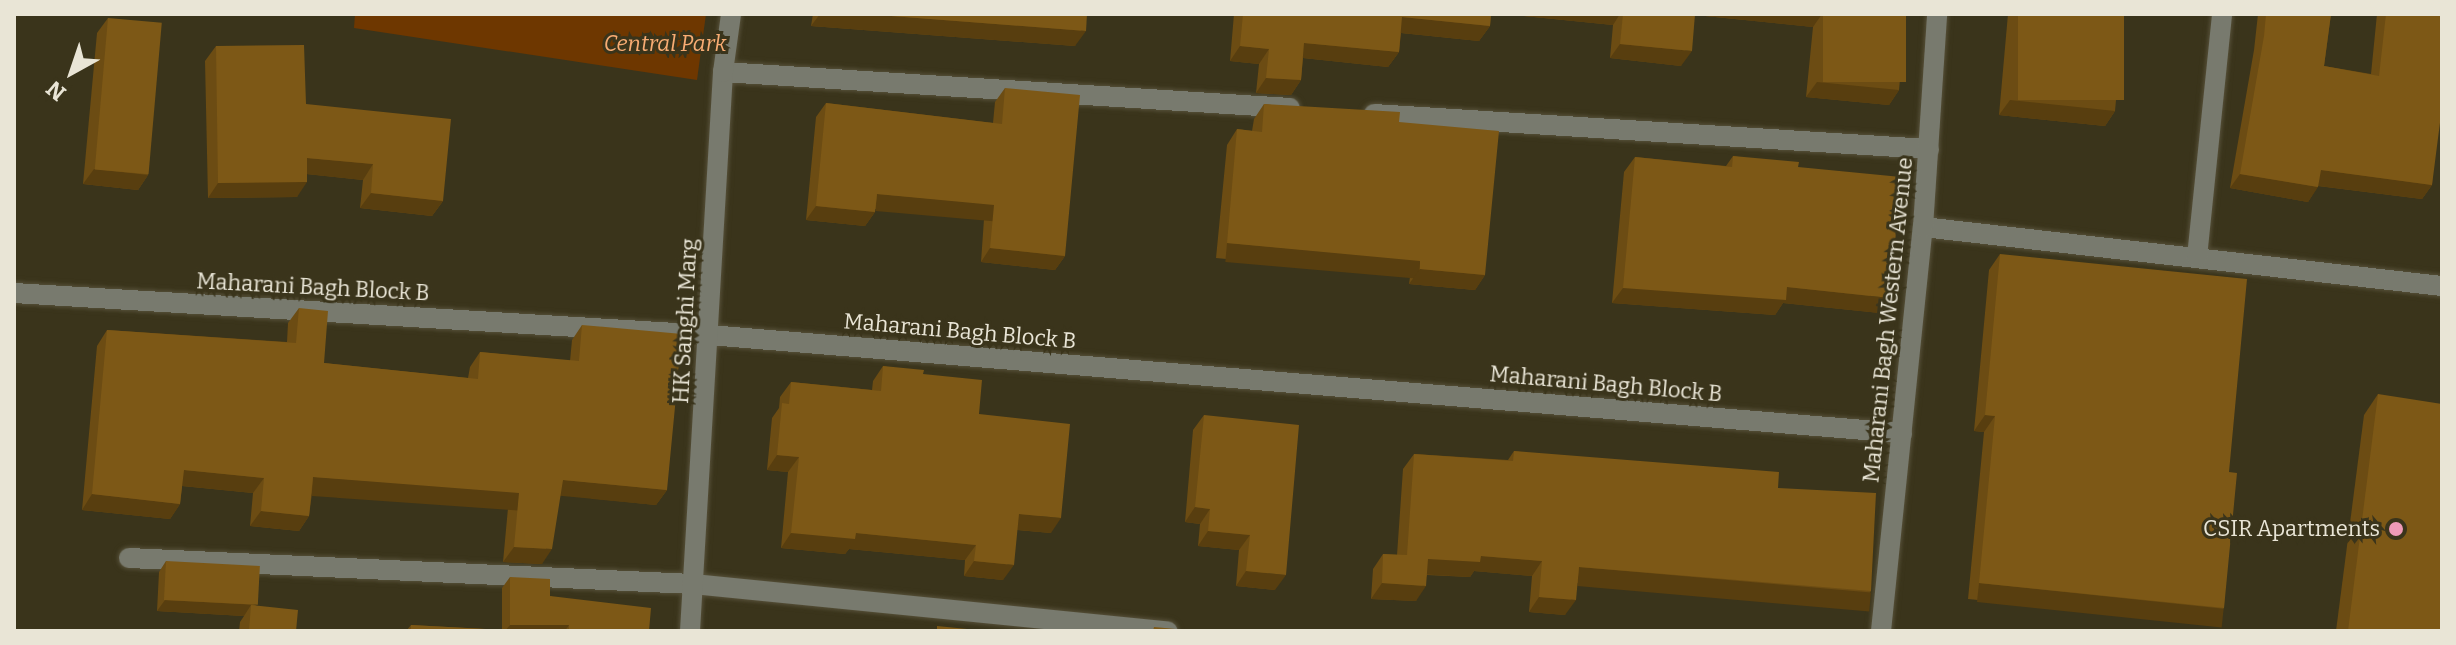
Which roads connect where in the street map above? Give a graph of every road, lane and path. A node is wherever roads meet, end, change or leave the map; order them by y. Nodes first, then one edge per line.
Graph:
1 (731, 14) edge
2 (1937, 14) edge
3 (2222, 14) edge
4 (723, 72) junction
5 (1310, 110) edge
6 (1358, 113) edge
7 (1929, 149) junction
8 (1923, 227) junction
9 (2197, 257) junction
10 (2442, 286) edge
11 (14, 293) edge
12 (709, 335) junction
13 (1902, 433) junction
14 (129, 558) dead end
15 (693, 584) junction
16 (690, 631) edge
17 (1168, 631) edge
18 (1881, 631) edge

1 - 4 street, HK Sanghi Marg
2 - 7 street, Maharani Bagh Western Avenue
3 - 9 street
4 - 5 street
4 - 12 street, HK Sanghi Marg
6 - 7 street
7 - 8 street, Maharani Bagh Western Avenue
8 - 9 street
8 - 13 street, Maharani Bagh Western Avenue
9 - 10 street
11 - 12 street, Maharani Bagh Block B
12 - 13 street, Maharani Bagh Block B
12 - 15 street, HK Sanghi Marg
13 - 18 street, Maharani Bagh Western Avenue
14 - 15 street
15 - 16 street, HK Sanghi Marg
15 - 17 street

